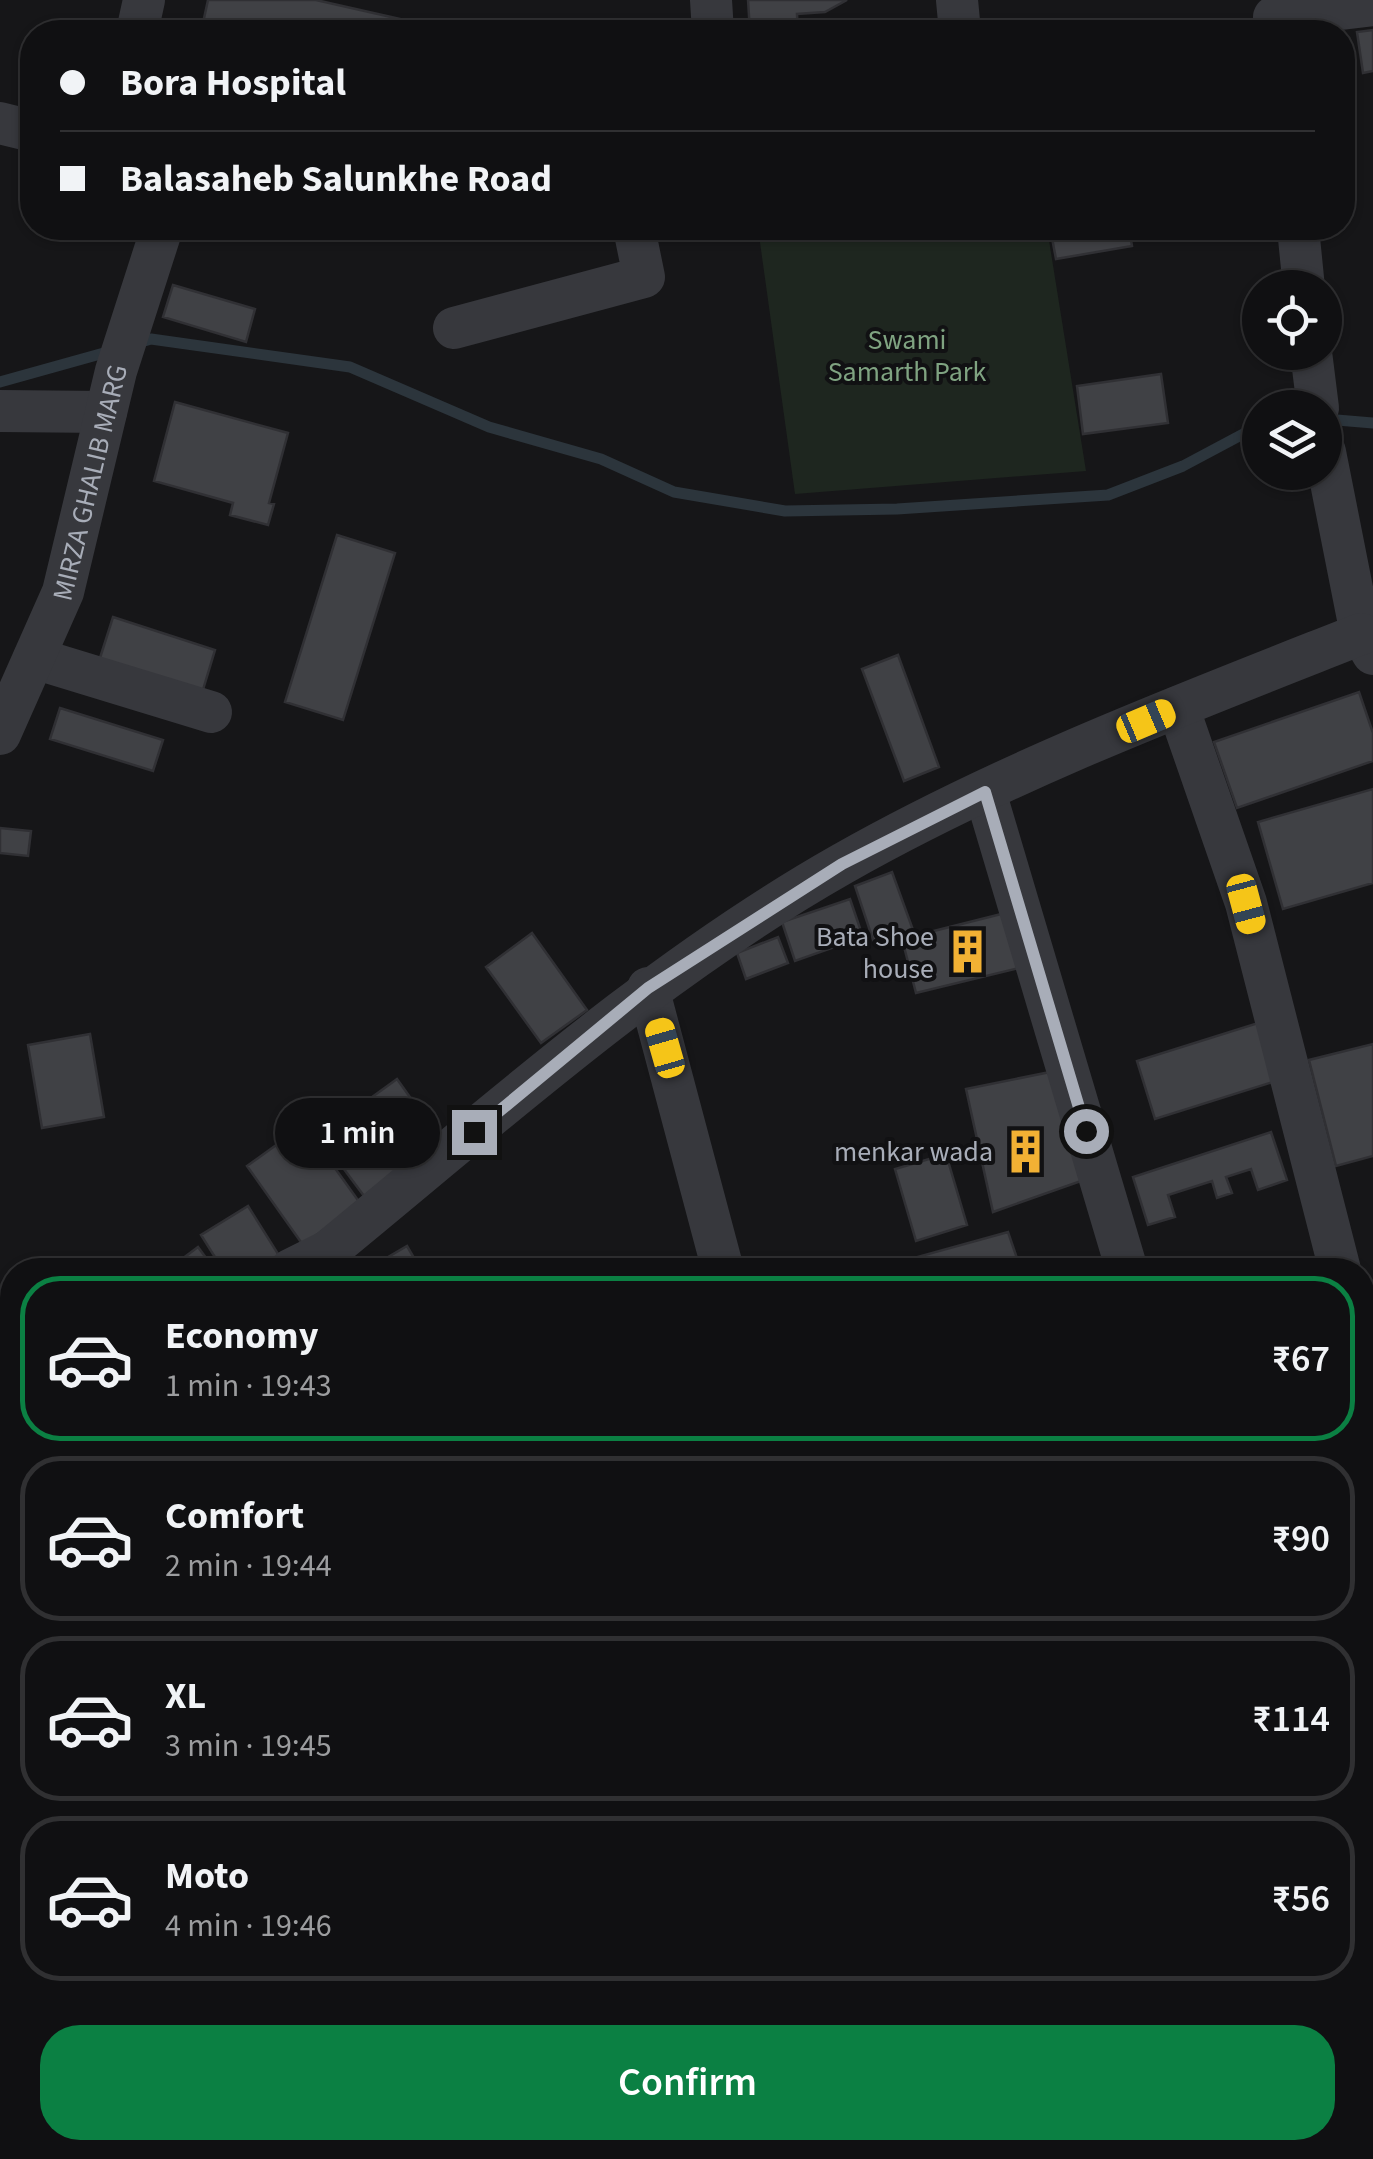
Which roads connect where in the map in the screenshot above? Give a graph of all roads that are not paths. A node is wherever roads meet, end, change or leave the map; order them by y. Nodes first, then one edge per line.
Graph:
1 (1373, 5) edge
2 (1274, 17) edge
3 (158, 240) edge
4 (636, 240) edge
5 (1299, 240) edge
6 (1302, 270) edge
7 (454, 328) dead end
8 (111, 392) junction
9 (0, 411) edge
10 (1331, 490) edge
11 (1367, 644) edge
12 (34, 658) junction
13 (1178, 707) junction
14 (211, 712) dead end
15 (0, 734) edge
16 (985, 792) junction
17 (648, 988) junction
18 (313, 1258) edge
19 (720, 1258) edge
20 (1123, 1258) edge
21 (1337, 1258) edge

1 - 2 street
3 - 8 street, MIRZA GHALIB MARG
4 - 7 street
5 - 6 street
8 - 9 street
8 - 12 street, MIRZA GHALIB MARG
10 - 11 street
11 - 13 street
12 - 14 street
12 - 15 street, MIRZA GHALIB MARG
13 - 16 street
13 - 21 street
16 - 17 street
16 - 20 street
17 - 18 street
17 - 19 street

